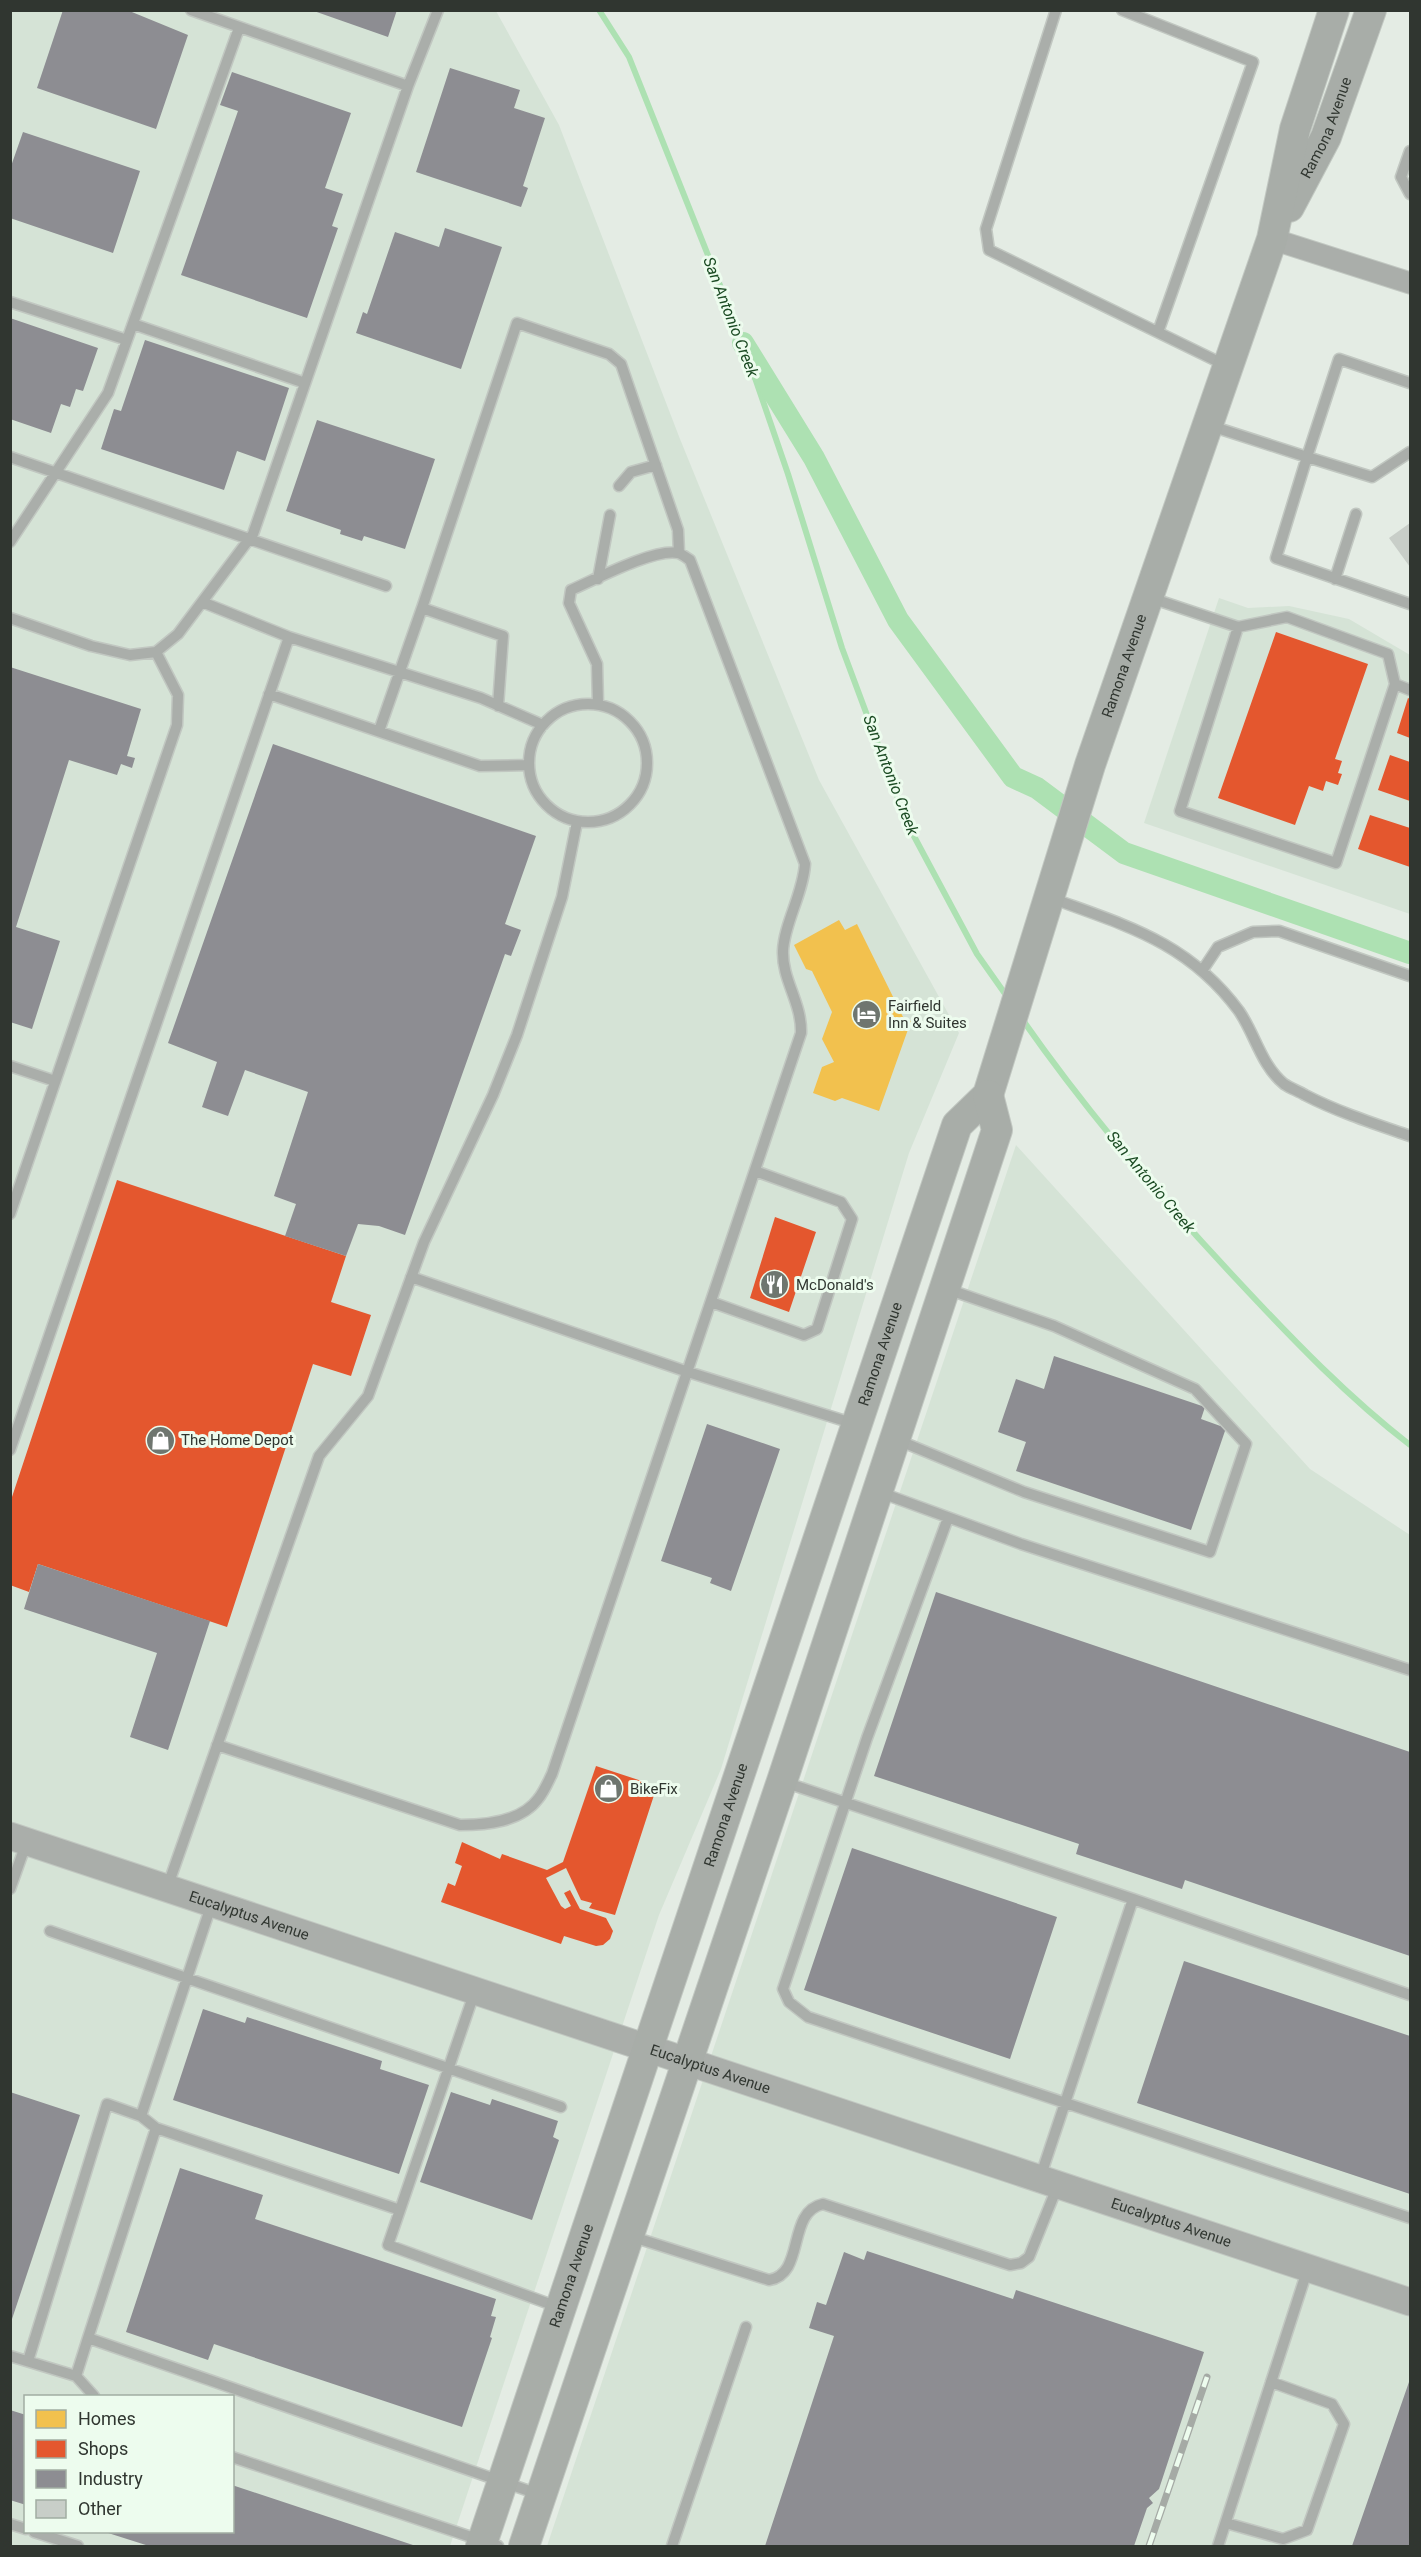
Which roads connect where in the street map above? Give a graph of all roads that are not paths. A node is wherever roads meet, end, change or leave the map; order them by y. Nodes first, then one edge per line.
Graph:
1 (191, 10) edge
2 (438, 10) edge
3 (1056, 10) edge
4 (1122, 10) edge
5 (1334, 10) edge
6 (1371, 10) edge
7 (239, 28) junction
8 (408, 86) junction
9 (1410, 151) edge
10 (1410, 194) edge
11 (1272, 239) junction
12 (1410, 283) edge
13 (10, 302) edge
14 (133, 324) junction
15 (1158, 332) junction
16 (127, 340) junction
17 (1228, 366) junction
18 (305, 383) junction
19 (1410, 383) edge
20 (1208, 424) junction
21 (1410, 452) edge
22 (10, 457) edge
23 (1307, 457) junction
24 (656, 465) junction
25 (56, 472) junction
26 (619, 486) dead end
27 (1356, 514) dead end
28 (610, 515) dead end
29 (250, 538) junction
30 (10, 542) edge
31 (679, 553) junction
32 (598, 579) junction
33 (1335, 579) junction
34 (386, 586) dead end
35 (1148, 597) junction
36 (201, 602) junction
37 (1410, 604) edge
38 (422, 608) junction
39 (10, 618) edge
40 (1239, 627) junction
41 (289, 637) junction
42 (156, 652) junction
43 (400, 673) junction
44 (1395, 684) junction
45 (1410, 690) edge
46 (269, 694) junction
47 (598, 704) junction
48 (498, 706) junction
49 (543, 725) junction
50 (379, 731) junction
51 (529, 765) junction
52 (577, 822) junction
53 (1044, 908) junction
54 (1202, 971) junction
55 (1410, 976) edge
56 (10, 1066) edge
57 (56, 1081) junction
58 (988, 1095) junction
59 (1410, 1136) edge
60 (755, 1171) junction
61 (10, 1214) edge
62 (411, 1277) junction
63 (945, 1289) junction
64 (711, 1302) junction
65 (688, 1372) junction
66 (858, 1424) junction
67 (895, 1439) junction
68 (10, 1450) edge
69 (878, 1492) junction
70 (948, 1518) junction
71 (1410, 1670) edge
72 (217, 1745) junction
73 (782, 1781) junction
74 (845, 1804) junction
75 (19, 1838) edge
76 (167, 1888) junction
77 (10, 1889) edge
78 (1133, 1899) junction
79 (212, 1903) junction
80 (50, 1931) dead end
81 (187, 1980) junction
82 (475, 1990) junction
83 (1410, 1995) edge
84 (649, 2048) junction
85 (687, 2061) junction
86 (449, 2068) junction
87 (1065, 2103) junction
88 (561, 2107) dead end
89 (141, 2116) junction
90 (156, 2128) junction
91 (1049, 2182) junction
92 (400, 2210) junction
93 (1410, 2218) edge
94 (629, 2235) junction
95 (1308, 2268) junction
96 (1410, 2302) edge
97 (561, 2309) junction
98 (746, 2327) dead end
99 (88, 2338) junction
100 (10, 2356) edge
101 (28, 2361) junction
102 (76, 2376) junction
103 (1271, 2382) junction
104 (92, 2395) edge
105 (234, 2458) edge
106 (503, 2481) junction
107 (541, 2496) junction
108 (1226, 2523) junction
109 (36, 2533) edge
110 (488, 2545) edge
111 (78, 2547) edge
112 (524, 2547) edge
113 (672, 2547) edge
114 (1218, 2547) edge

1 - 7 lane
2 - 8 lane
3 - 15 lane
4 - 15 lane
5 - 11 main road, Ramona Avenue
6 - 11 main road, Ramona Avenue
7 - 8 lane
7 - 14 lane
8 - 18 lane
9 - 10 lane
11 - 12 street
11 - 17 main road, Ramona Avenue
13 - 16 lane
14 - 16 lane
14 - 18 lane
15 - 17 lane
16 - 25 lane
17 - 20 main road, Ramona Avenue
18 - 29 lane
19 - 23 lane
20 - 23 lane
20 - 35 main road, Ramona Avenue
21 - 23 lane
22 - 25 lane
23 - 33 lane
24 - 26 lane
24 - 31 lane
24 - 38 lane
25 - 29 lane
25 - 30 lane
27 - 33 lane
28 - 32 lane
29 - 34 lane
29 - 36 lane
31 - 32 lane
31 - 60 lane
32 - 47 lane
33 - 37 lane
35 - 40 lane
35 - 53 main road, Ramona Avenue
36 - 41 lane
36 - 42 lane
38 - 43 lane
38 - 48 lane
39 - 42 lane
40 - 44 lane
40 - 44 lane
41 - 43 lane
41 - 46 lane
42 - 57 lane
43 - 48 lane
43 - 50 lane
44 - 45 lane
46 - 50 lane
46 - 68 lane
47 - 49 lane
47 - 52 lane
48 - 49 lane
49 - 51 lane
50 - 51 lane
51 - 52 lane
52 - 62 lane
53 - 54 lane
53 - 58 main road, Ramona Avenue
54 - 55 lane
54 - 59 lane
56 - 57 lane
57 - 61 lane
58 - 63 main road
58 - 66 main road, Ramona Avenue
60 - 64 lane
60 - 64 lane
62 - 65 lane
62 - 72 lane
63 - 67 main road
63 - 67 lane
64 - 65 lane
65 - 66 lane
65 - 72 lane
66 - 67 main road
66 - 84 main road, Ramona Avenue
67 - 69 main road
69 - 70 lane
69 - 73 main road
70 - 71 lane
70 - 74 lane
72 - 76 lane
73 - 74 lane
73 - 85 main road
74 - 78 lane
74 - 87 lane
75 - 76 street, Eucalyptus Avenue
75 - 77 lane
76 - 79 street, Eucalyptus Avenue
78 - 83 lane
78 - 87 lane
79 - 81 lane
79 - 82 street, Eucalyptus Avenue
80 - 81 lane
81 - 86 lane
81 - 89 lane
82 - 84 street, Eucalyptus Avenue
82 - 86 lane
84 - 85 street, Eucalyptus Avenue
84 - 97 main road, Ramona Avenue
85 - 91 street, Eucalyptus Avenue
85 - 94 main road
86 - 88 lane
86 - 92 lane
87 - 91 lane
87 - 93 lane
89 - 90 lane
89 - 101 lane
90 - 92 lane
90 - 99 lane
91 - 94 lane
91 - 95 street, Eucalyptus Avenue
92 - 97 lane
94 - 107 main road
95 - 96 street, Eucalyptus Avenue
95 - 103 lane
97 - 106 main road, Ramona Avenue
98 - 113 lane
99 - 102 lane
99 - 106 lane
100 - 101 lane
101 - 102 lane
102 - 104 lane
103 - 108 lane
103 - 108 lane
105 - 110 lane
106 - 107 lane
106 - 110 main road, Ramona Avenue
107 - 112 main road
108 - 114 lane
109 - 111 lane

